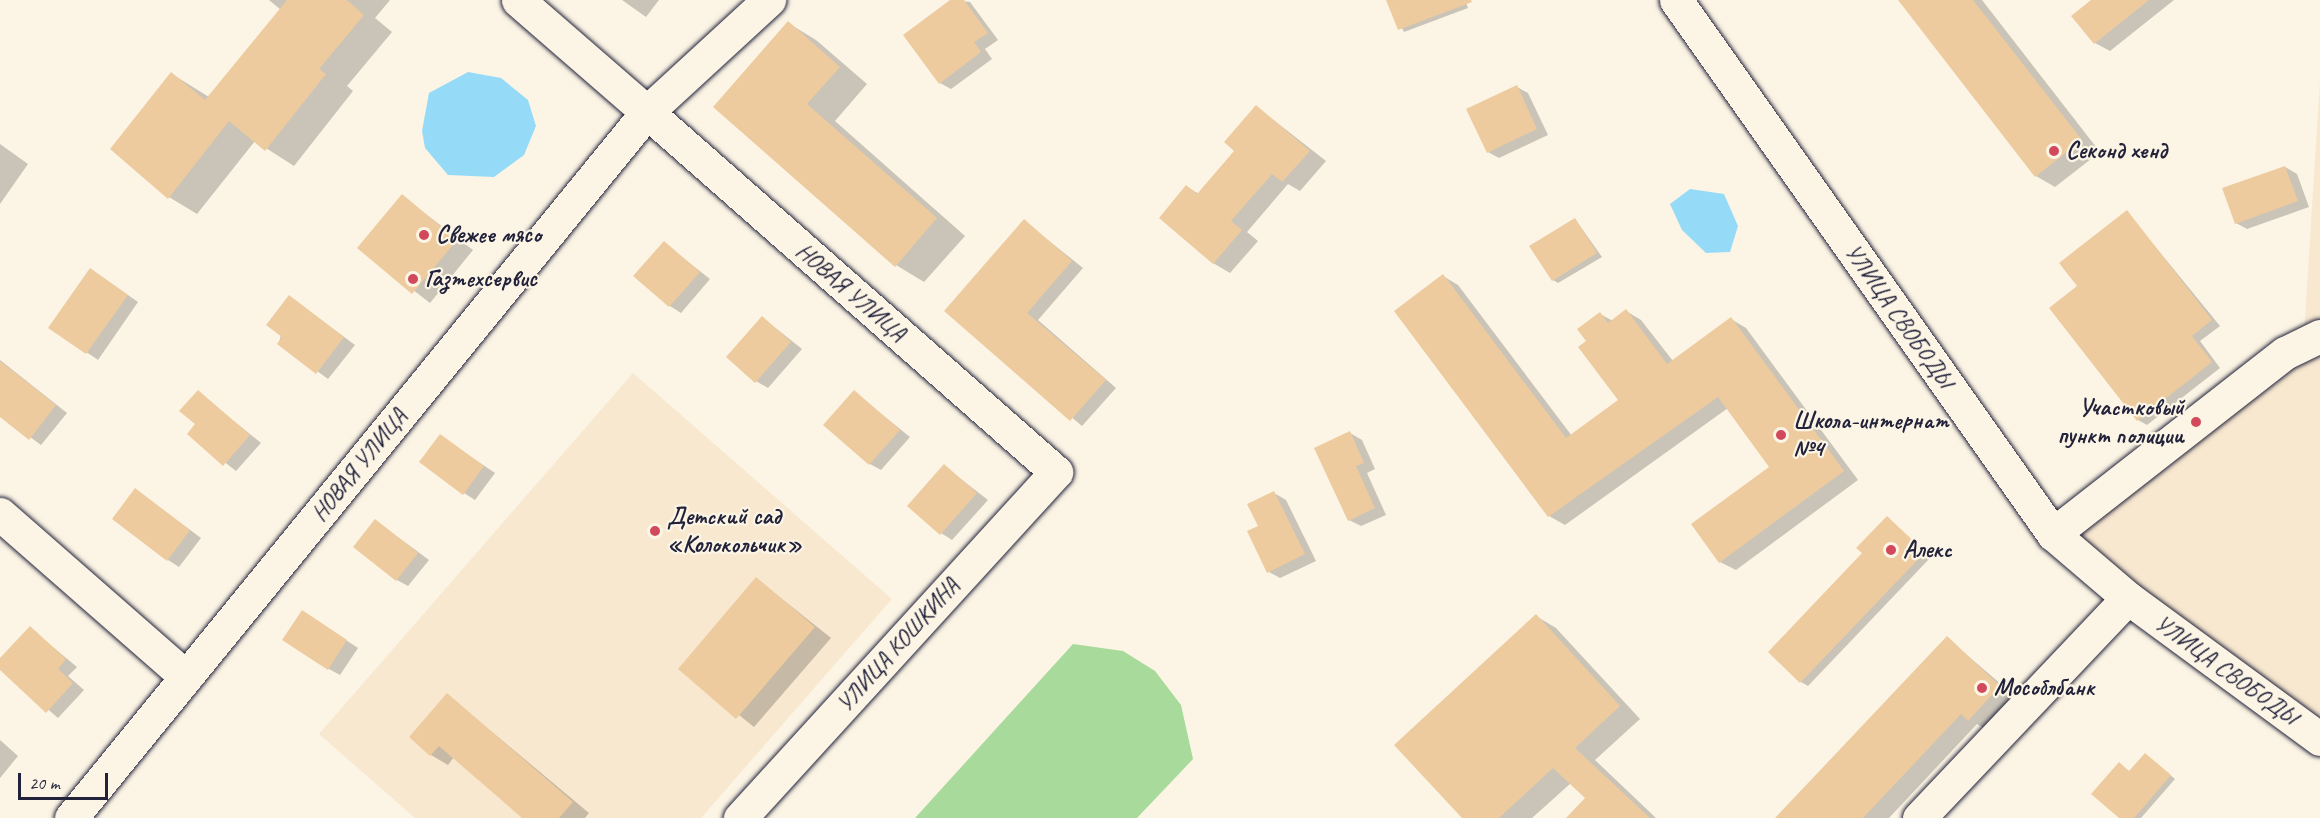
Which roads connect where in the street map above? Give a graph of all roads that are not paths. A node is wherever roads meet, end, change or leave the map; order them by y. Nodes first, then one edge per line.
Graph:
1 (518, 0) edge
2 (769, 0) edge
3 (1676, 0) edge
4 (647, 112) junction
5 (2320, 336) edge
6 (1056, 472) joint
7 (0, 513) edge
8 (2052, 534) junction
9 (2128, 597) junction
10 (186, 678) junction
11 (2320, 739) edge
12 (71, 818) edge
13 (740, 818) edge
14 (1919, 818) edge

1 - 4 street
2 - 4 street, НОВАЯ УЛИЦА
3 - 8 street, УЛИЦА СВОБОДЫ
4 - 6 street, НОВАЯ УЛИЦА
4 - 10 street, НОВАЯ УЛИЦА
5 - 8 street
6 - 13 street, УЛИЦА КОШКИНА
7 - 10 street
8 - 9 street, УЛИЦА СВОБОДЫ
9 - 11 street, УЛИЦА СВОБОДЫ
9 - 14 street
10 - 12 street, НОВАЯ УЛИЦА

